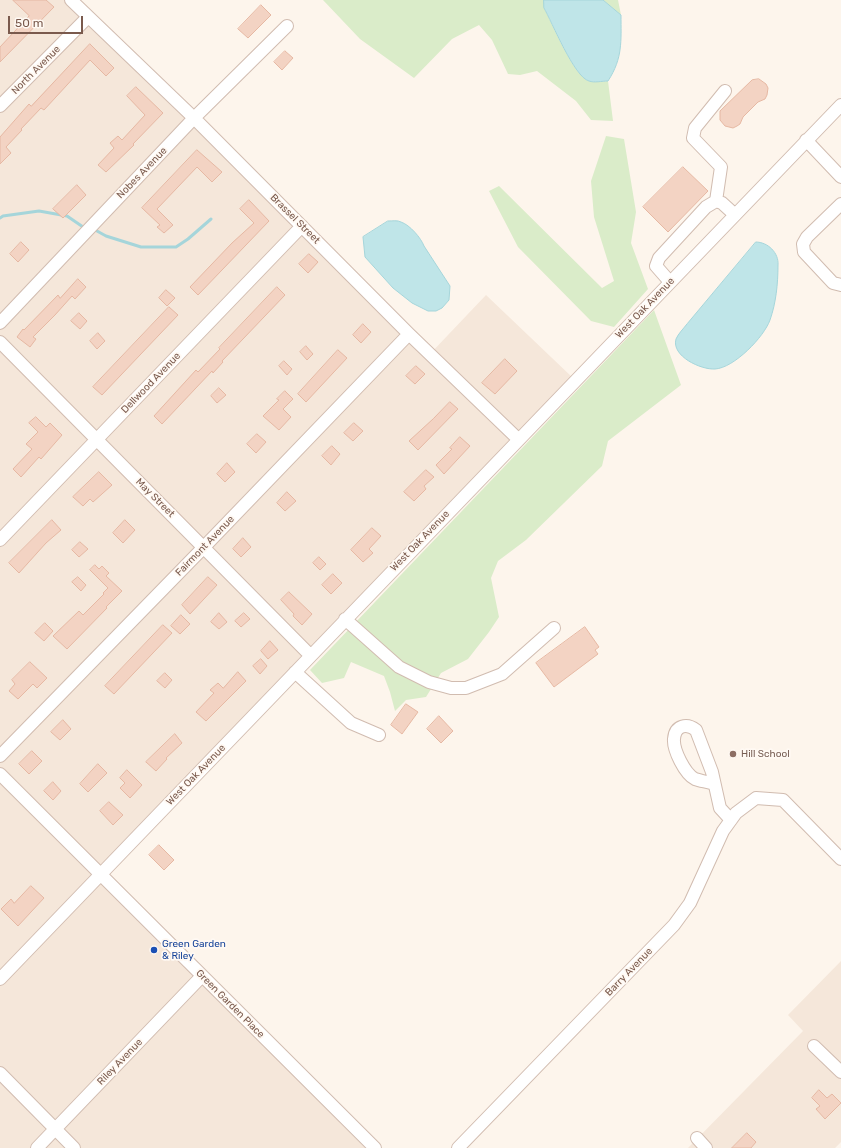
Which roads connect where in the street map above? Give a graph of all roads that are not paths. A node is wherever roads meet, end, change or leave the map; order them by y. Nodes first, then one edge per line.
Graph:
1 (71, 0) edge
2 (88, 17) junction
3 (287, 26) dead end
4 (725, 91) dead end
5 (841, 105) edge
6 (0, 106) edge
7 (194, 118) junction
8 (806, 140) junction
9 (841, 177) edge
10 (716, 201) junction
11 (841, 204) edge
12 (734, 214) junction
13 (302, 226) junction
14 (670, 282) junction
15 (841, 285) edge
16 (0, 323) edge
17 (409, 334) junction
18 (0, 342) edge
19 (518, 439) junction
20 (97, 440) junction
21 (0, 540) edge
22 (204, 547) junction
23 (345, 619) junction
24 (554, 628) dead end
25 (310, 655) junction
26 (295, 672) junction
27 (379, 735) dead end
28 (0, 756) edge
29 (0, 774) edge
30 (714, 784) junction
31 (731, 820) junction
32 (841, 859) edge
33 (100, 874) junction
34 (202, 976) junction
35 (0, 979) edge
36 (814, 1046) dead end
37 (841, 1072) edge
38 (0, 1073) edge
39 (56, 1129) junction
40 (696, 1138) dead end
41 (37, 1148) edge
42 (74, 1148) edge
43 (375, 1148) edge
44 (458, 1148) edge
45 (706, 1148) edge

1 - 2 street, Brassel Street
2 - 6 street, North Avenue
2 - 7 street, Brassel Street
3 - 7 street, Nobes Avenue
4 - 10 street
5 - 8 street, West Oak Avenue
7 - 13 street, Brassel Street
7 - 16 street, Nobes Avenue
8 - 9 street
8 - 12 street, West Oak Avenue
10 - 12 street
10 - 14 street
11 - 15 street
12 - 14 street, West Oak Avenue
13 - 17 street, Brassel Street
13 - 20 street, Dellwood Avenue
14 - 19 street, West Oak Avenue
17 - 19 street, Brassel Street
17 - 22 street, Fairmont Avenue
18 - 20 street, May Street
19 - 23 street, West Oak Avenue
20 - 21 street, Dellwood Avenue
20 - 22 street, May Street
22 - 25 street, May Street
22 - 28 street, Fairmont Avenue
23 - 24 street
23 - 25 street, West Oak Avenue
25 - 26 street, West Oak Avenue
26 - 27 street
26 - 33 street, West Oak Avenue
29 - 33 street, Green Garden Place
30 - 30 street
30 - 31 street
31 - 32 street, Barry Avenue
31 - 44 street, Barry Avenue
33 - 34 street, Green Garden Place
33 - 35 street, West Oak Avenue
34 - 39 street, Riley Avenue
34 - 43 street, Green Garden Place
36 - 37 street
38 - 39 street
39 - 41 street, Riley Avenue
39 - 42 street
40 - 45 street

